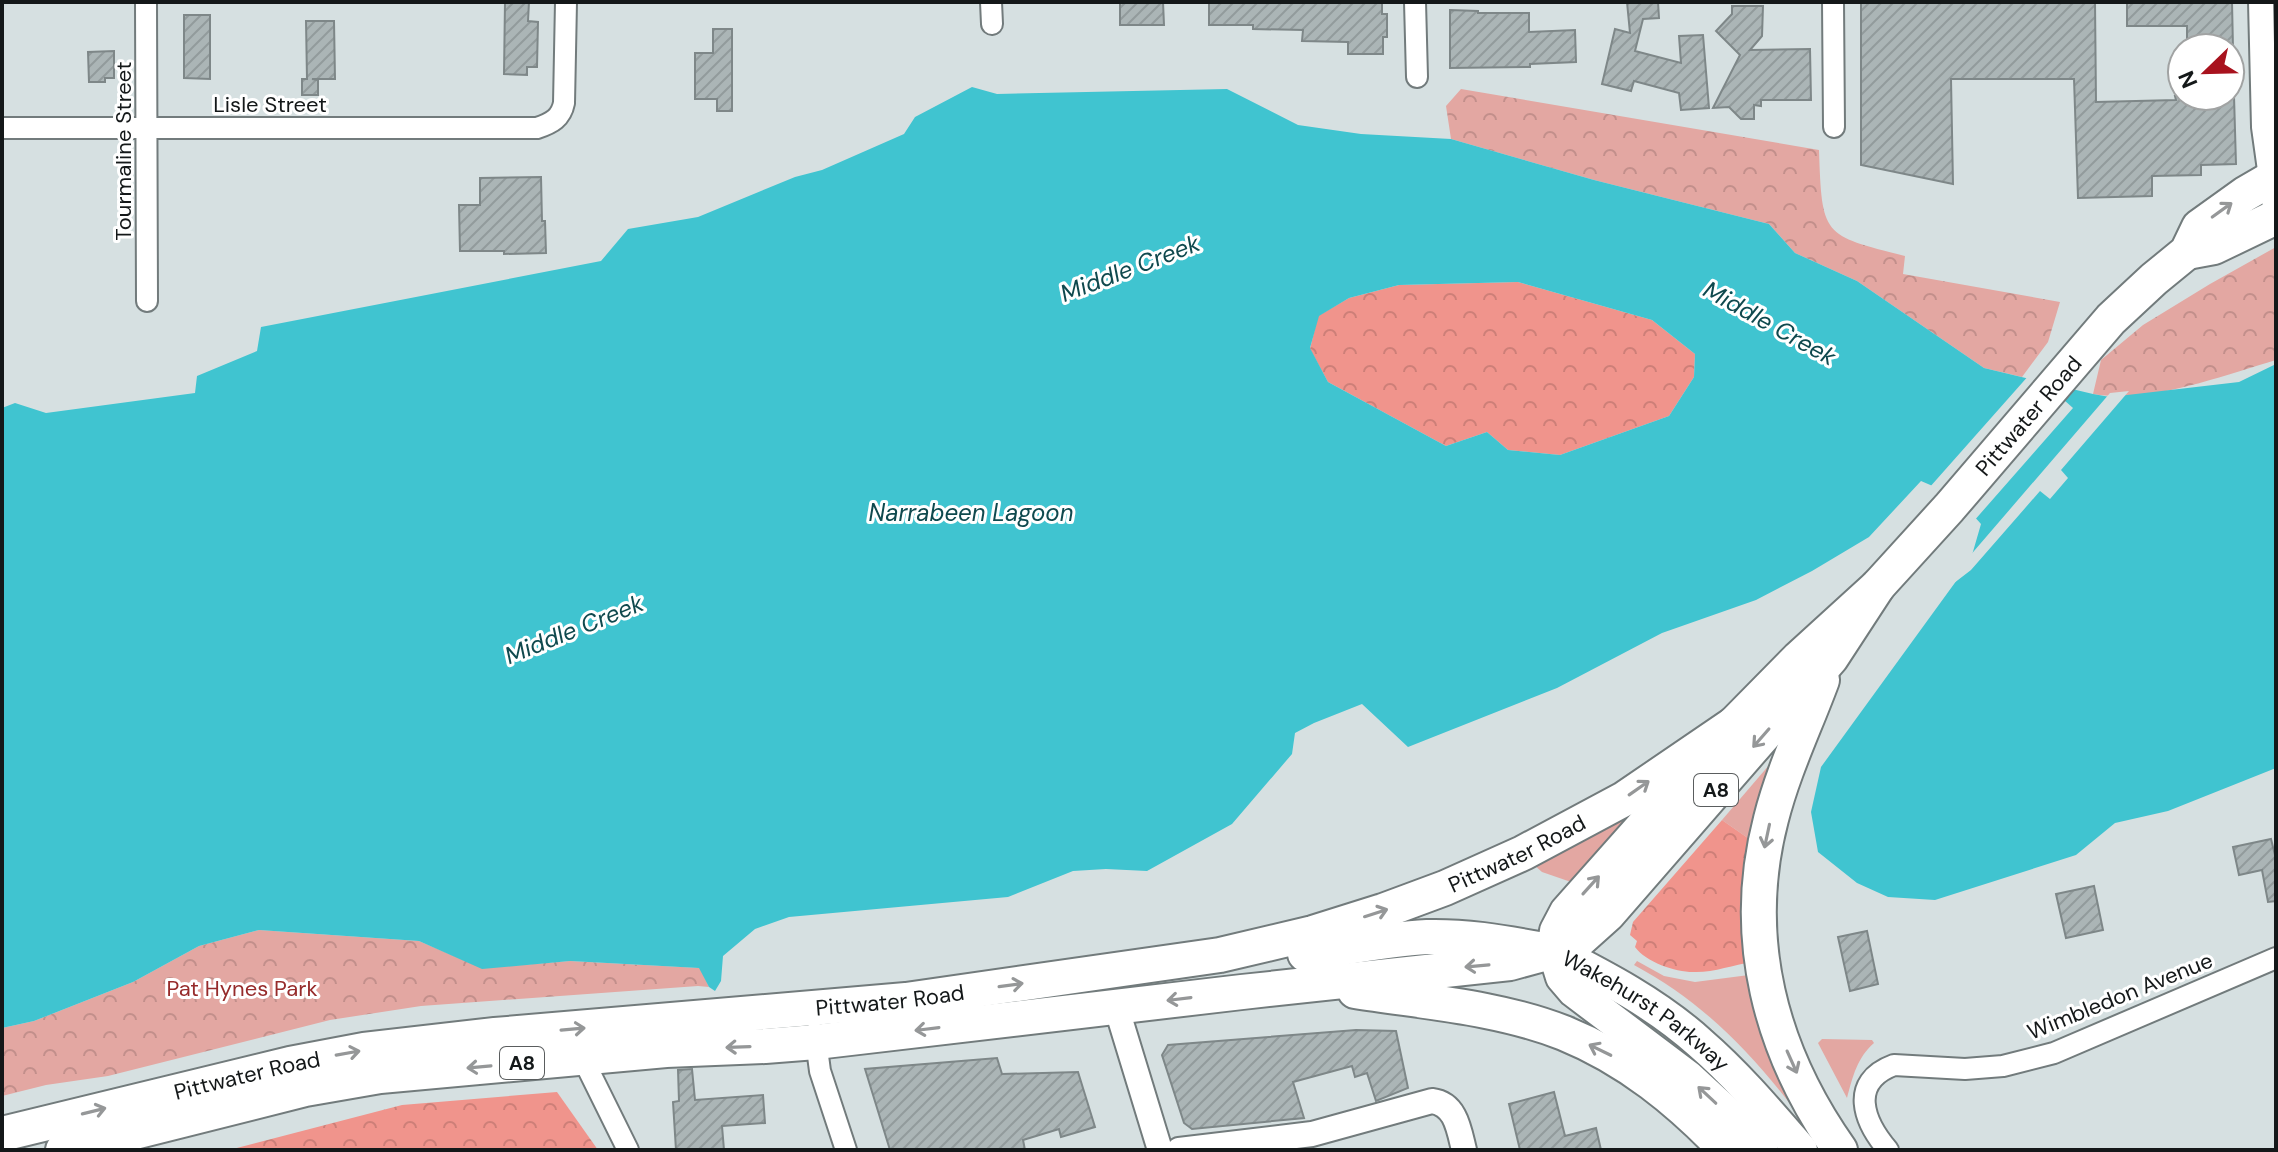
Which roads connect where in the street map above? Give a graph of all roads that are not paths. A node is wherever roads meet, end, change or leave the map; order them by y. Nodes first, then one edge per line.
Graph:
1 (146, 2) edge
2 (566, 2) edge
3 (991, 2) edge
4 (1415, 2) edge
5 (1833, 2) edge
6 (2261, 2) edge
7 (992, 24) dead end
8 (1417, 77) dead end
9 (1834, 127) dead end
10 (2, 128) edge
11 (147, 128) junction
12 (2273, 178) edge
13 (2276, 215) edge
14 (2187, 252) junction
15 (147, 301) dead end
16 (1878, 586) junction
17 (1831, 658) junction
18 (1734, 724) junction
19 (1554, 951) junction
20 (1220, 955) junction
21 (2276, 958) edge
22 (1315, 984) junction
23 (1116, 1006) junction
24 (812, 1009) junction
25 (816, 1042) junction
26 (582, 1057) junction
27 (2, 1134) edge
28 (63, 1150) edge
29 (628, 1150) edge
30 (846, 1150) edge
31 (1160, 1150) edge
32 (1179, 1150) edge
33 (1464, 1150) edge
34 (1726, 1150) edge
35 (1762, 1150) edge
36 (1801, 1150) edge
37 (1840, 1150) edge
38 (1888, 1150) edge

1 - 11 street, Tourmaline Street
2 - 11 street, Lisle Street
3 - 7 street
4 - 8 street
5 - 9 street
6 - 12 street
10 - 11 street, Lisle Street
11 - 15 street, Tourmaline Street
12 - 13 street
14 -> 12 highway, Pittwater Road / A8
13 - 14 highway, Pittwater Road / A8
14 - 16 highway, Pittwater Road / A8
16 - 17 highway, Pittwater Road / A8
16 - 18 highway, Pittwater Road / A8
17 -> 19 highway, Pittwater Road / A8
17 -> 37 highway
19 -> 18 highway, Pittwater Road / A8
20 -> 18 highway, Pittwater Road / A8
19 - 20 highway
19 -> 22 highway, Pittwater Road / A8
35 -> 19 main road, Wakehurst Parkway
19 - 36 main road, Wakehurst Parkway
24 -> 20 highway, Pittwater Road / A8
21 - 38 street, Wimbledon Avenue
22 -> 23 highway, Pittwater Road / A8
34 -> 22 highway
23 -> 25 highway, Pittwater Road / A8
23 - 31 street
24 - 25 street
27 -> 24 highway, Pittwater Road / A8
25 -> 26 highway, Pittwater Road / A8
25 - 30 street
26 -> 28 highway, Pittwater Road / A8
26 - 29 street
32 - 33 street

